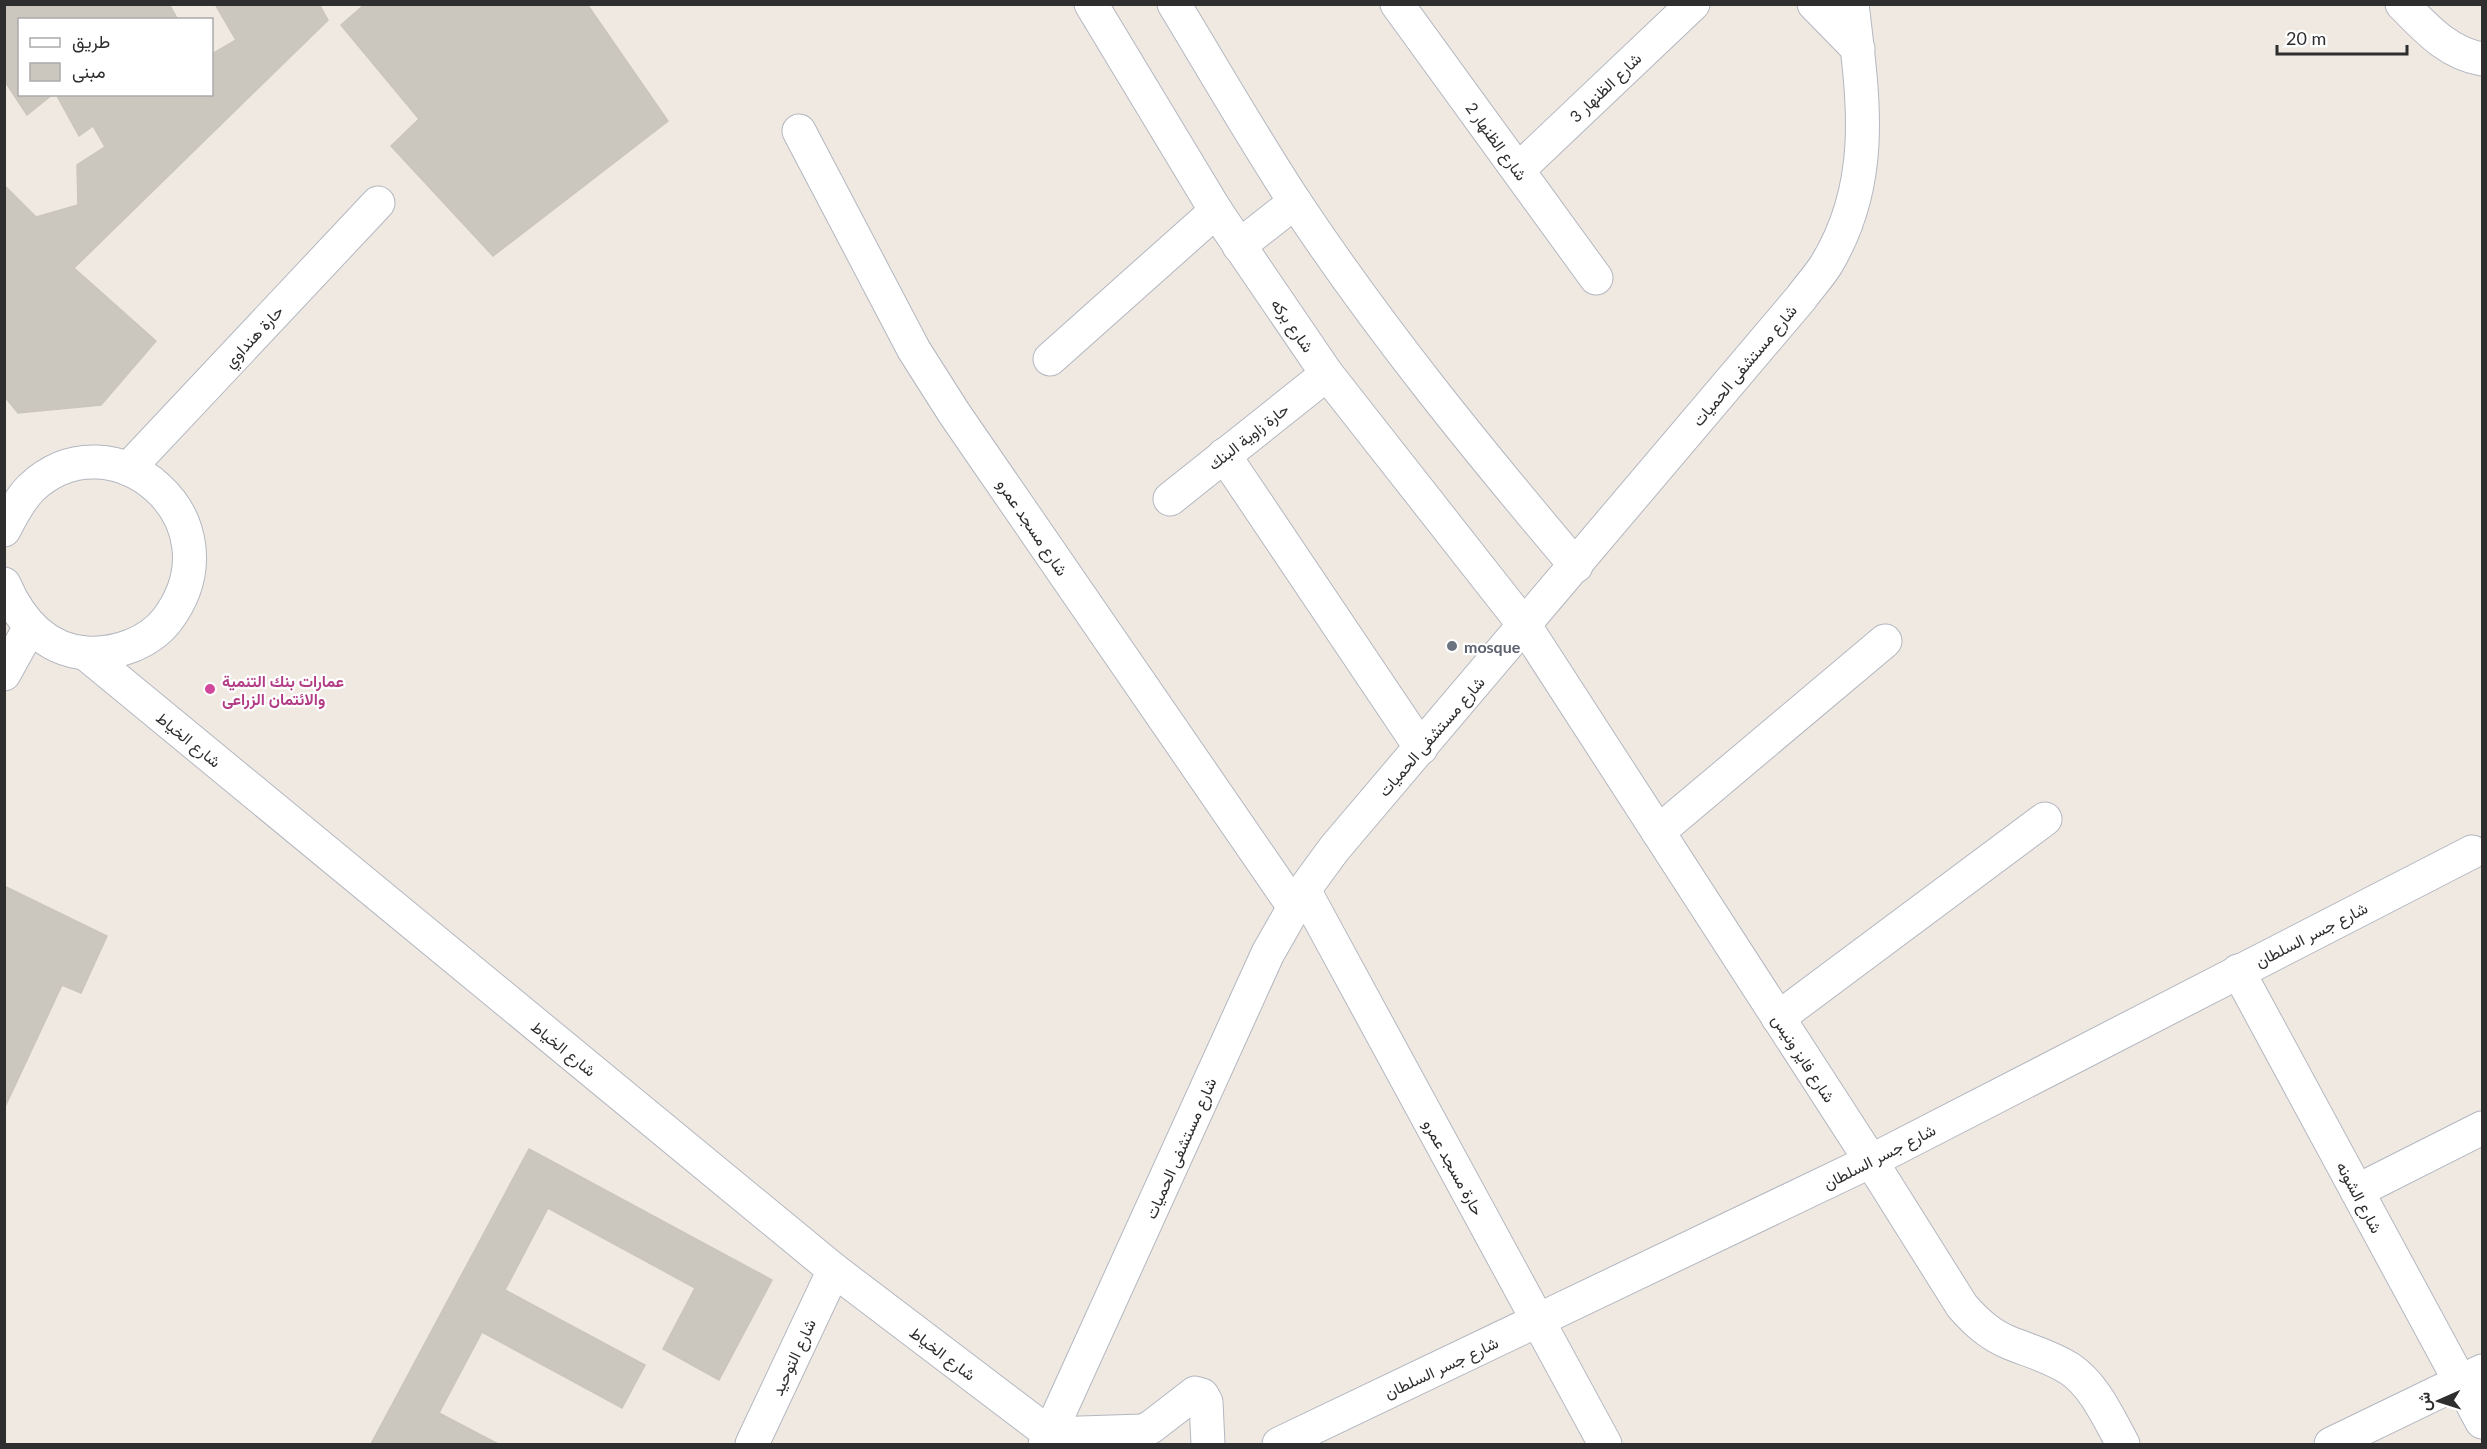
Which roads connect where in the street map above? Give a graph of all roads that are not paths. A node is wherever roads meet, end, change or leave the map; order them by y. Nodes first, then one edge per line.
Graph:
1 (1174, 4) edge
2 (1396, 4) edge
3 (1693, 4) edge
4 (1814, 4) edge
5 (1852, 4) edge
6 (2403, 5) edge
7 (1102, 9) edge
8 (1858, 49) junction
9 (2482, 59) edge
10 (799, 131) dead end
11 (1518, 170) junction
12 (1295, 202) junction
13 (378, 203) dead end
14 (1216, 211) junction
15 (1239, 246) junction
16 (1596, 278) dead end
17 (1050, 359) dead end
18 (1328, 374) junction
19 (1224, 455) junction
20 (128, 469) junction
21 (1170, 499) dead end
22 (8, 509) edge
23 (1576, 566) junction
24 (4, 584) edge
25 (1525, 626) junction
26 (30, 627) junction
27 (1885, 641) dead end
28 (85, 653) junction
29 (4, 674) edge
30 (1421, 748) junction
31 (2045, 819) dead end
32 (1658, 832) junction
33 (2472, 852) dead end
34 (1299, 899) junction
35 (2238, 971) junction
36 (1778, 1018) junction
37 (2482, 1128) edge
38 (1871, 1161) junction
39 (2357, 1191) junction
40 (834, 1270) junction
41 (1538, 1321) junction
42 (2471, 1376) edge
43 (2482, 1422) edge
44 (1048, 1439) edge
45 (752, 1444) edge
46 (1208, 1444) edge
47 (1279, 1444) edge
48 (1605, 1444) edge
49 (2123, 1444) edge
50 (2331, 1444) edge

1 - 12 street
2 - 11 street, شارع الظنهار 2
3 - 11 street, شارع الظنهار 3
4 - 8 street
5 - 8 street, شارع مستشفى الحميات
6 - 9 street
7 - 14 street, شارع بركه
8 - 23 street, شارع مستشفى الحميات
10 - 34 street, شارع مسجد عمرو
11 - 16 street, شارع الظنهار 2
12 - 15 street
12 - 23 street
13 - 20 street, حارة هنداوي
14 - 15 street, شارع بركه
14 - 17 street
15 - 18 street, شارع بركه
18 - 19 street, حارة زاوية البنك
18 - 25 street, شارع بركه
19 - 21 street, حارة زاوية البنك
19 - 30 street
20 - 22 street
20 - 28 street
23 - 25 street, شارع مستشفى الحميات
24 - 26 street
25 - 30 street, شارع مستشفى الحميات
25 - 32 street, شارع فايز ونيس
26 - 28 street
26 - 29 street
27 - 32 street
28 - 40 street, شارع الخياط
30 - 34 street, شارع مستشفى الحميات
31 - 36 street
32 - 36 street, شارع فايز ونيس
33 - 35 street, شارع جسر السلطان
34 - 41 street, حارة مسجد عمرو
34 - 44 street, شارع مستشفى الحميات
35 - 38 street, شارع جسر السلطان
35 - 39 street, شارع الشونه
36 - 38 street, شارع فايز ونيس
37 - 39 street
38 - 41 street, شارع جسر السلطان
38 - 49 street, شارع فايز ونيس
39 - 42 street, شارع الشونه
40 - 44 street, شارع الخياط
40 - 45 street, شارع التوحيد
41 - 47 street, شارع جسر السلطان
41 - 48 street, حارة مسجد عمرو
42 - 43 street, شارع الشونه
42 - 50 street
44 - 46 street

